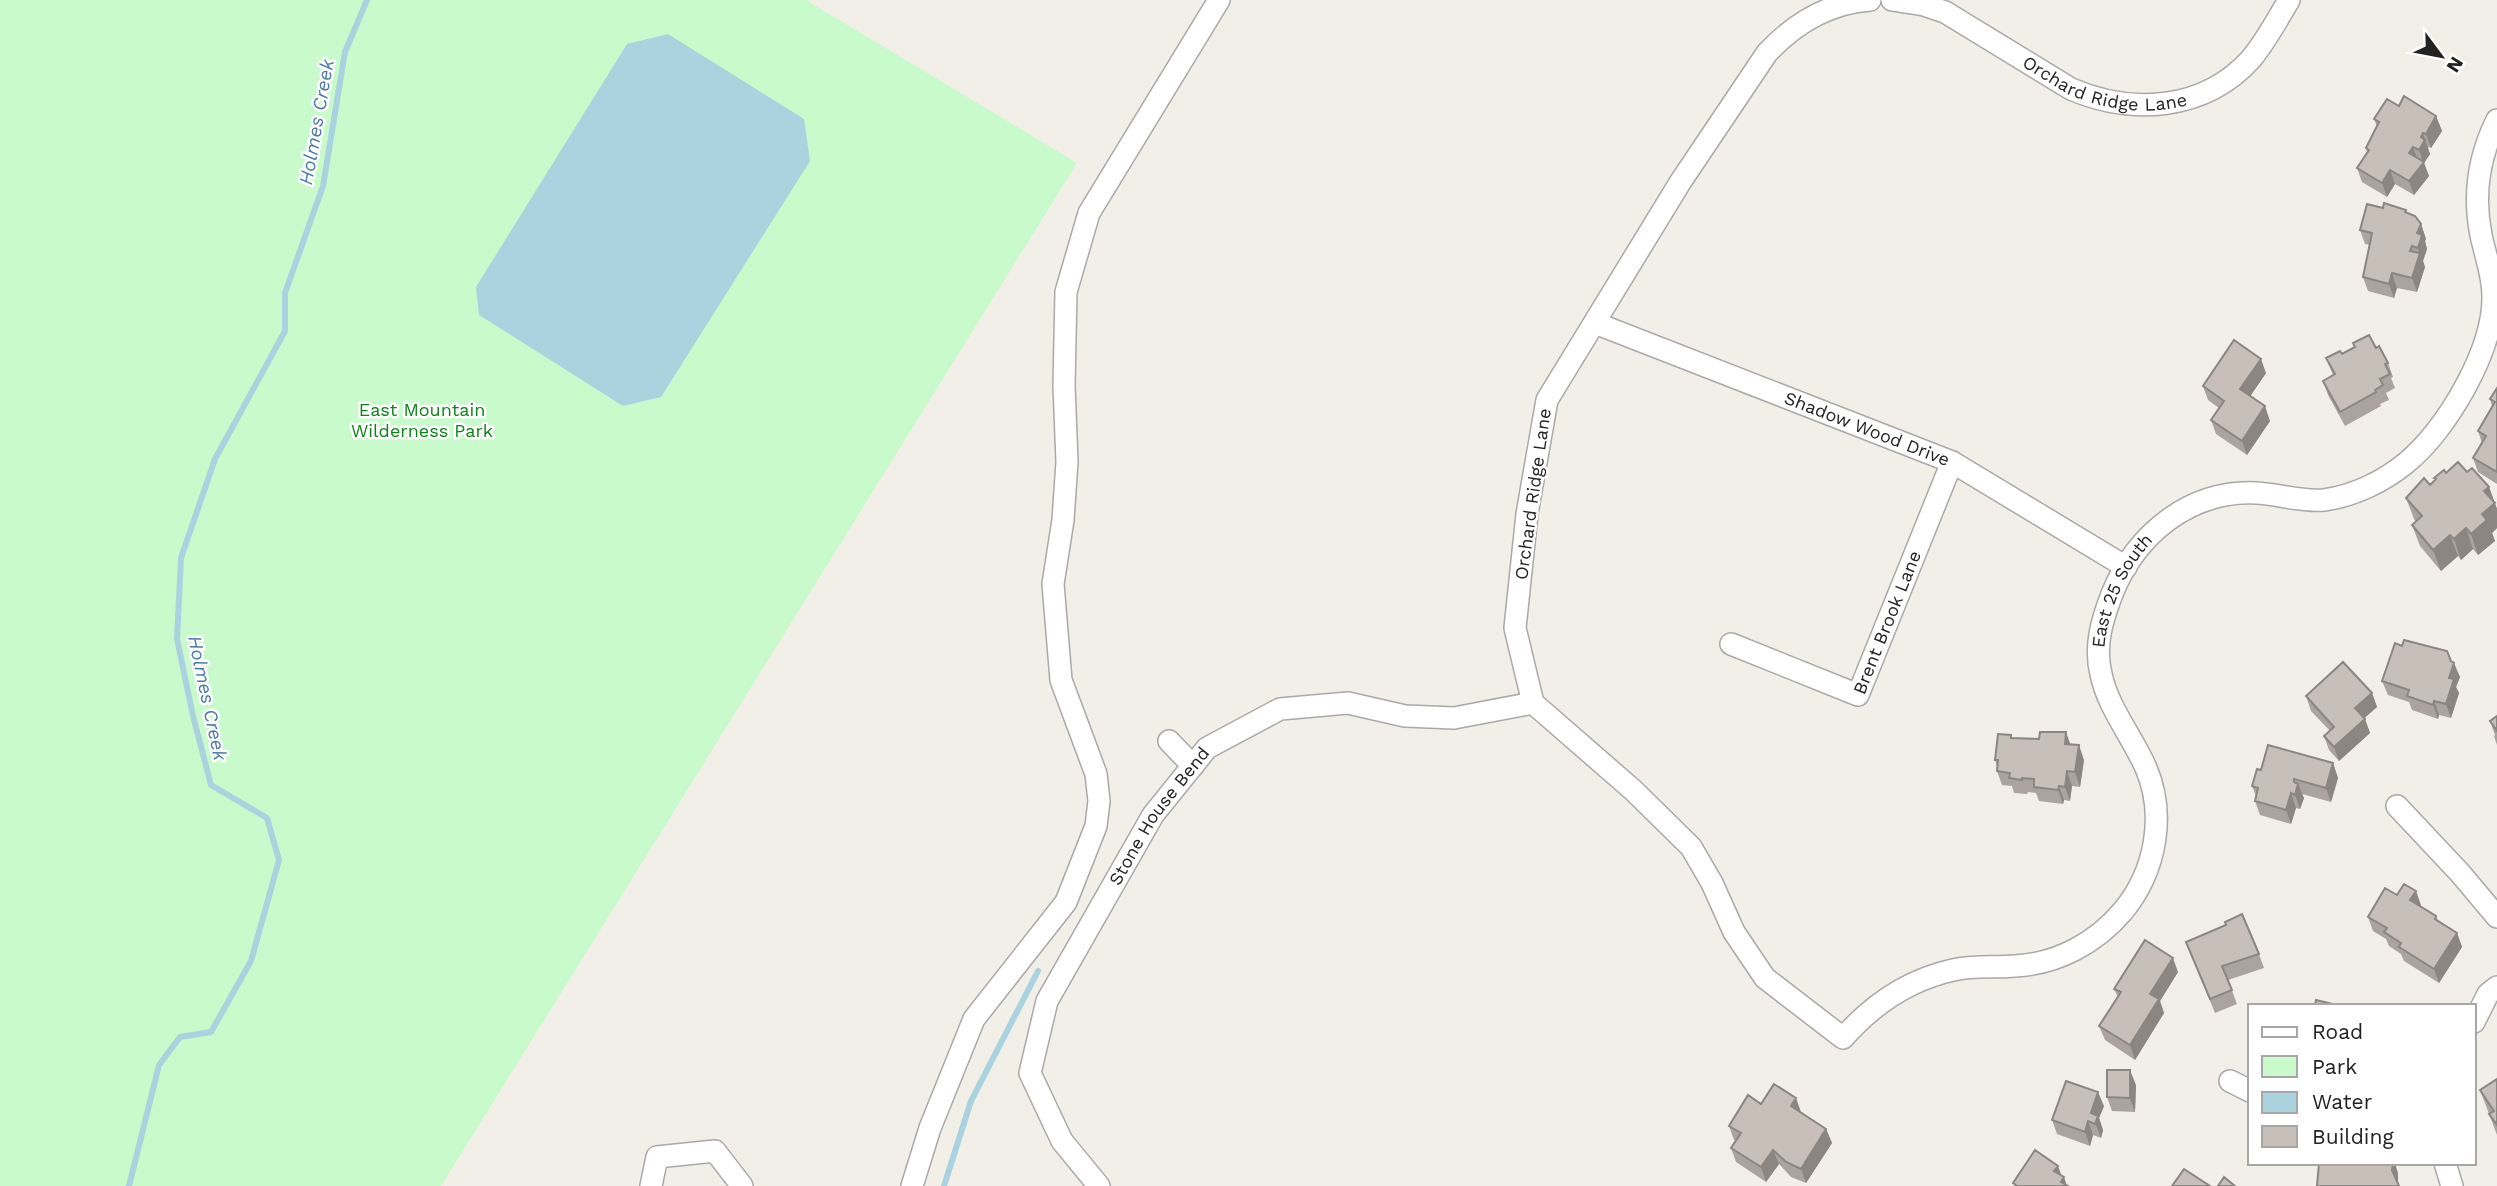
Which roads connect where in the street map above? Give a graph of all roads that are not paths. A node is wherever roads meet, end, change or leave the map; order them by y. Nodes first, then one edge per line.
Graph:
1 (1219, 0) edge
2 (1870, 0) edge
3 (1892, 0) edge
4 (2289, 0) edge
5 (2497, 120) edge
6 (1595, 323) junction
7 (1952, 462) junction
8 (2126, 567) junction
9 (1731, 644) dead end
10 (1532, 703) junction
11 (1169, 741) dead end
12 (1193, 766) junction
13 (2397, 806) dead end
14 (2497, 917) edge
15 (2497, 987) edge
16 (2476, 1018) edge
17 (2230, 1081) dead end
18 (2248, 1090) edge
19 (2446, 1165) edge
20 (651, 1186) edge
21 (742, 1186) edge
22 (912, 1186) edge
23 (1099, 1186) edge
24 (2452, 1186) edge

1 - 22 street
2 - 6 street, Orchard Ridge Lane
3 - 4 street, Orchard Ridge Lane
5 - 8 street, East 25 South
6 - 7 street, Shadow Wood Drive
6 - 10 street, Orchard Ridge Lane
7 - 8 street, Shadow Wood Drive
7 - 9 street, Brent Brook Lane
8 - 10 street, East 25 South
10 - 12 street, Stone House Bend
11 - 12 street
12 - 23 street, Stone House Bend
13 - 14 street
15 - 16 street
17 - 18 street
19 - 24 street
20 - 21 street

